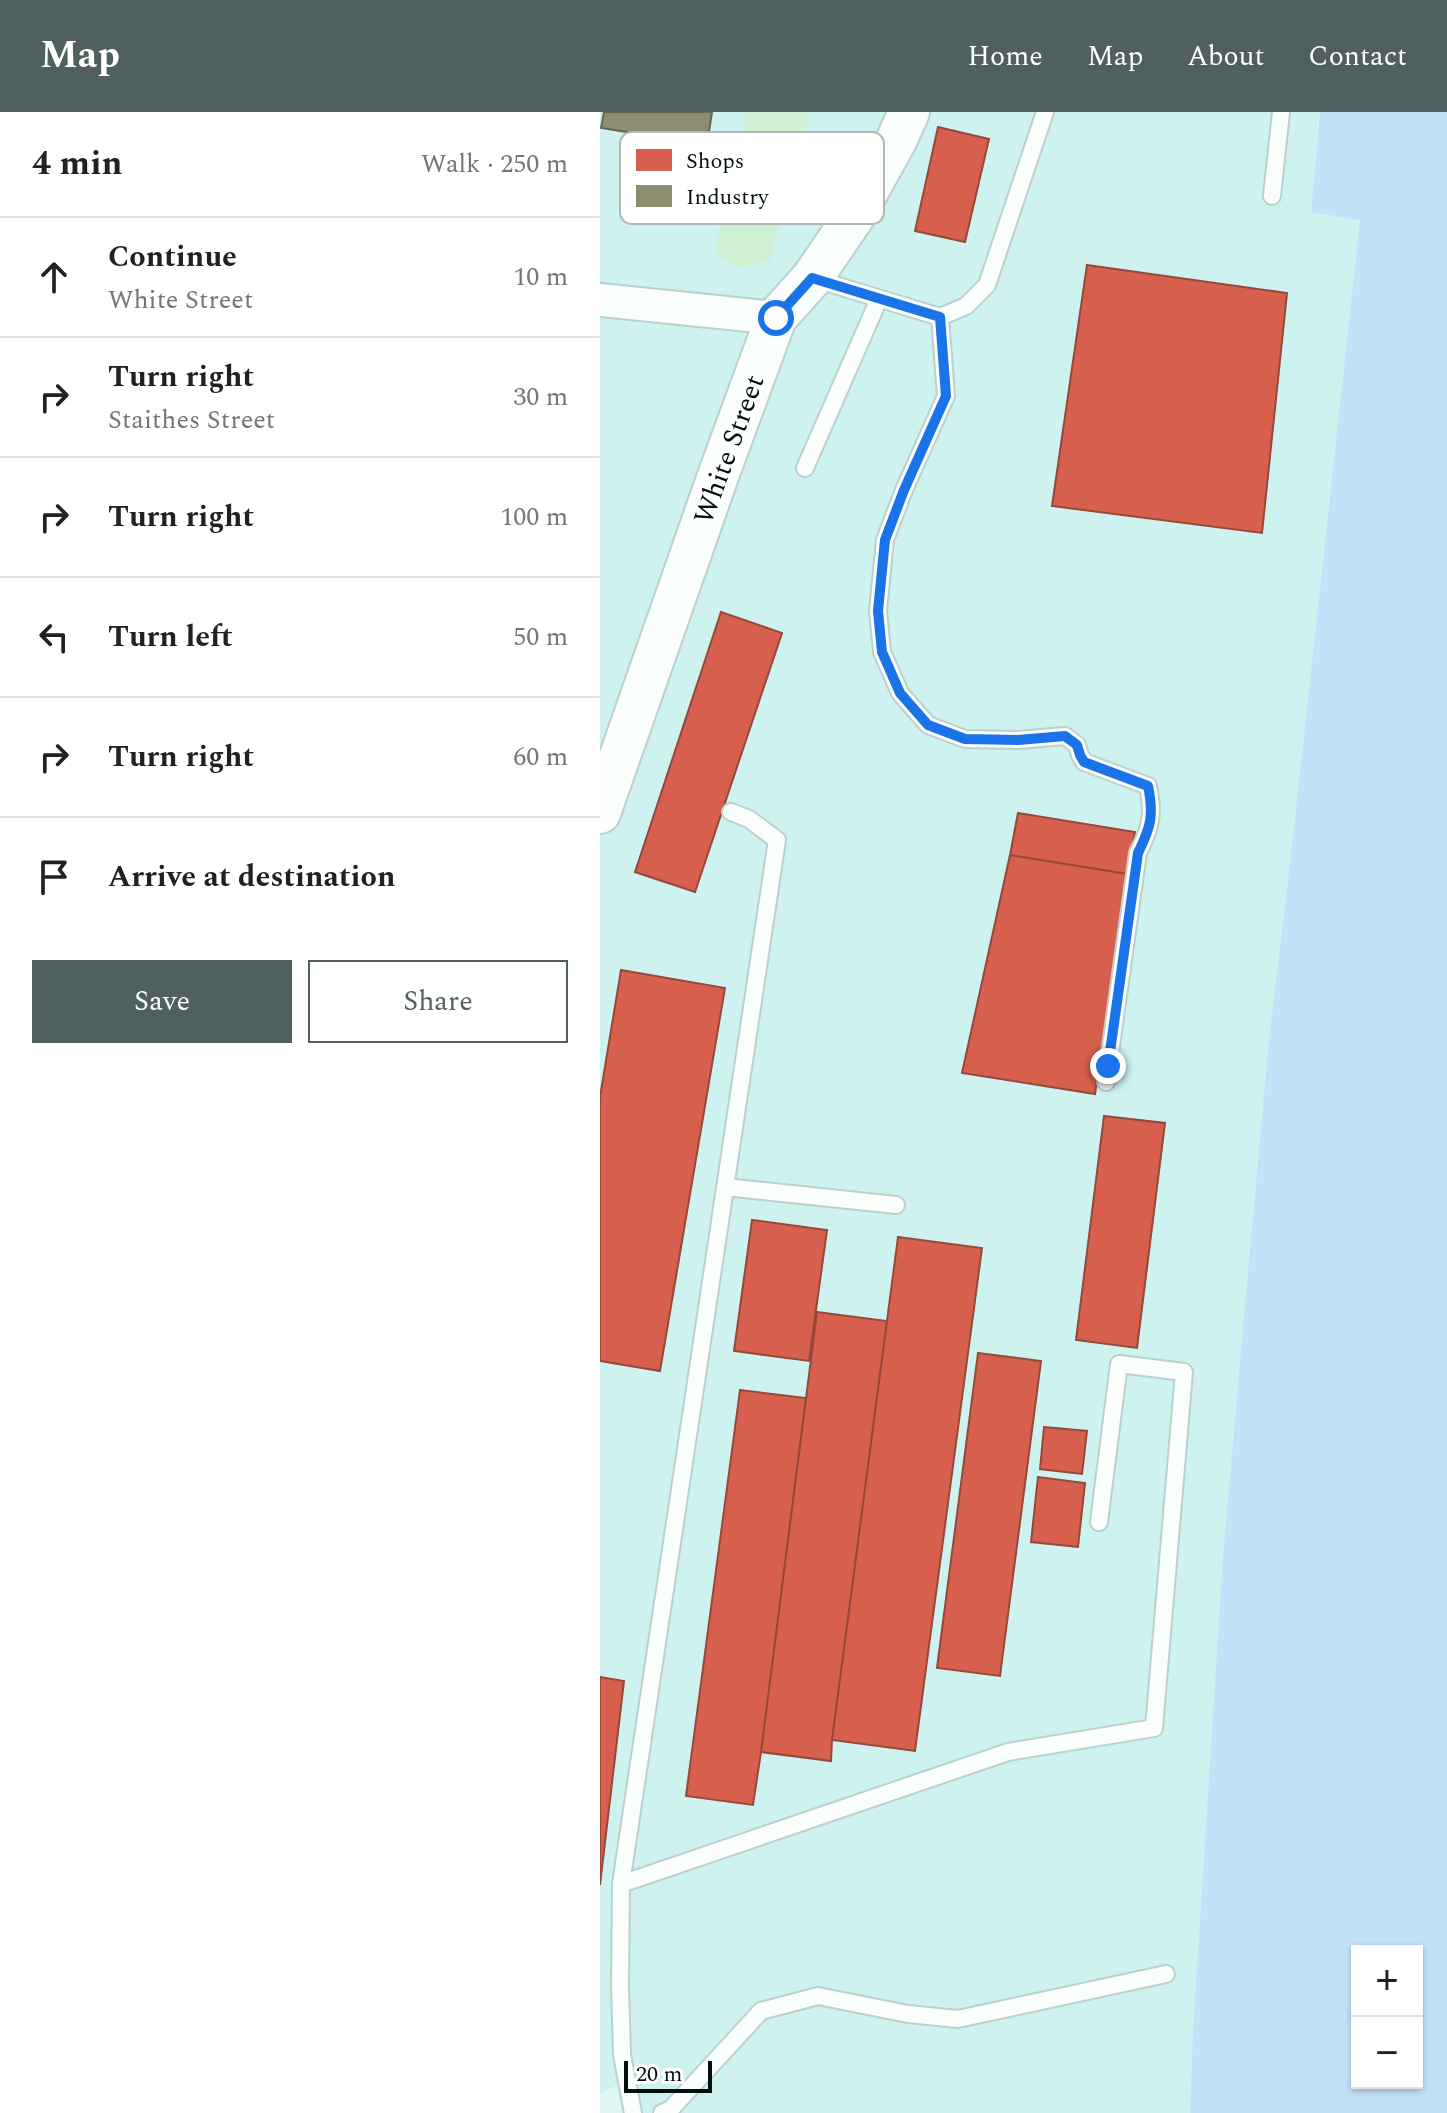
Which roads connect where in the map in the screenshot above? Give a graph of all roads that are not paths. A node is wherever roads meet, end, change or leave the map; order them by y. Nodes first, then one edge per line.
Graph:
1 (909, 112) edge
2 (1045, 112) edge
3 (1281, 112) edge
4 (884, 162) edge
5 (1272, 196) dead end
6 (849, 224) edge
7 (812, 278) junction
8 (879, 299) junction
9 (600, 300) edge
10 (940, 317) junction
11 (776, 318) junction
12 (805, 468) dead end
13 (731, 812) dead end
14 (600, 813) edge
15 (1106, 1082) dead end
16 (725, 1187) junction
17 (896, 1205) dead end
18 (1099, 1522) dead end
19 (621, 1884) junction
20 (1166, 1974) dead end
21 (633, 2113) edge
22 (662, 2113) edge

1 - 4 street, White Street
2 - 10 lane
3 - 5 lane
6 - 7 street, White Street
7 - 8 lane
7 - 11 street, White Street
8 - 10 lane
8 - 12 lane
9 - 11 street
10 - 15 lane
11 - 14 street, White Street
13 - 16 lane
16 - 17 lane
16 - 19 lane
18 - 19 lane
19 - 21 lane
20 - 22 lane

